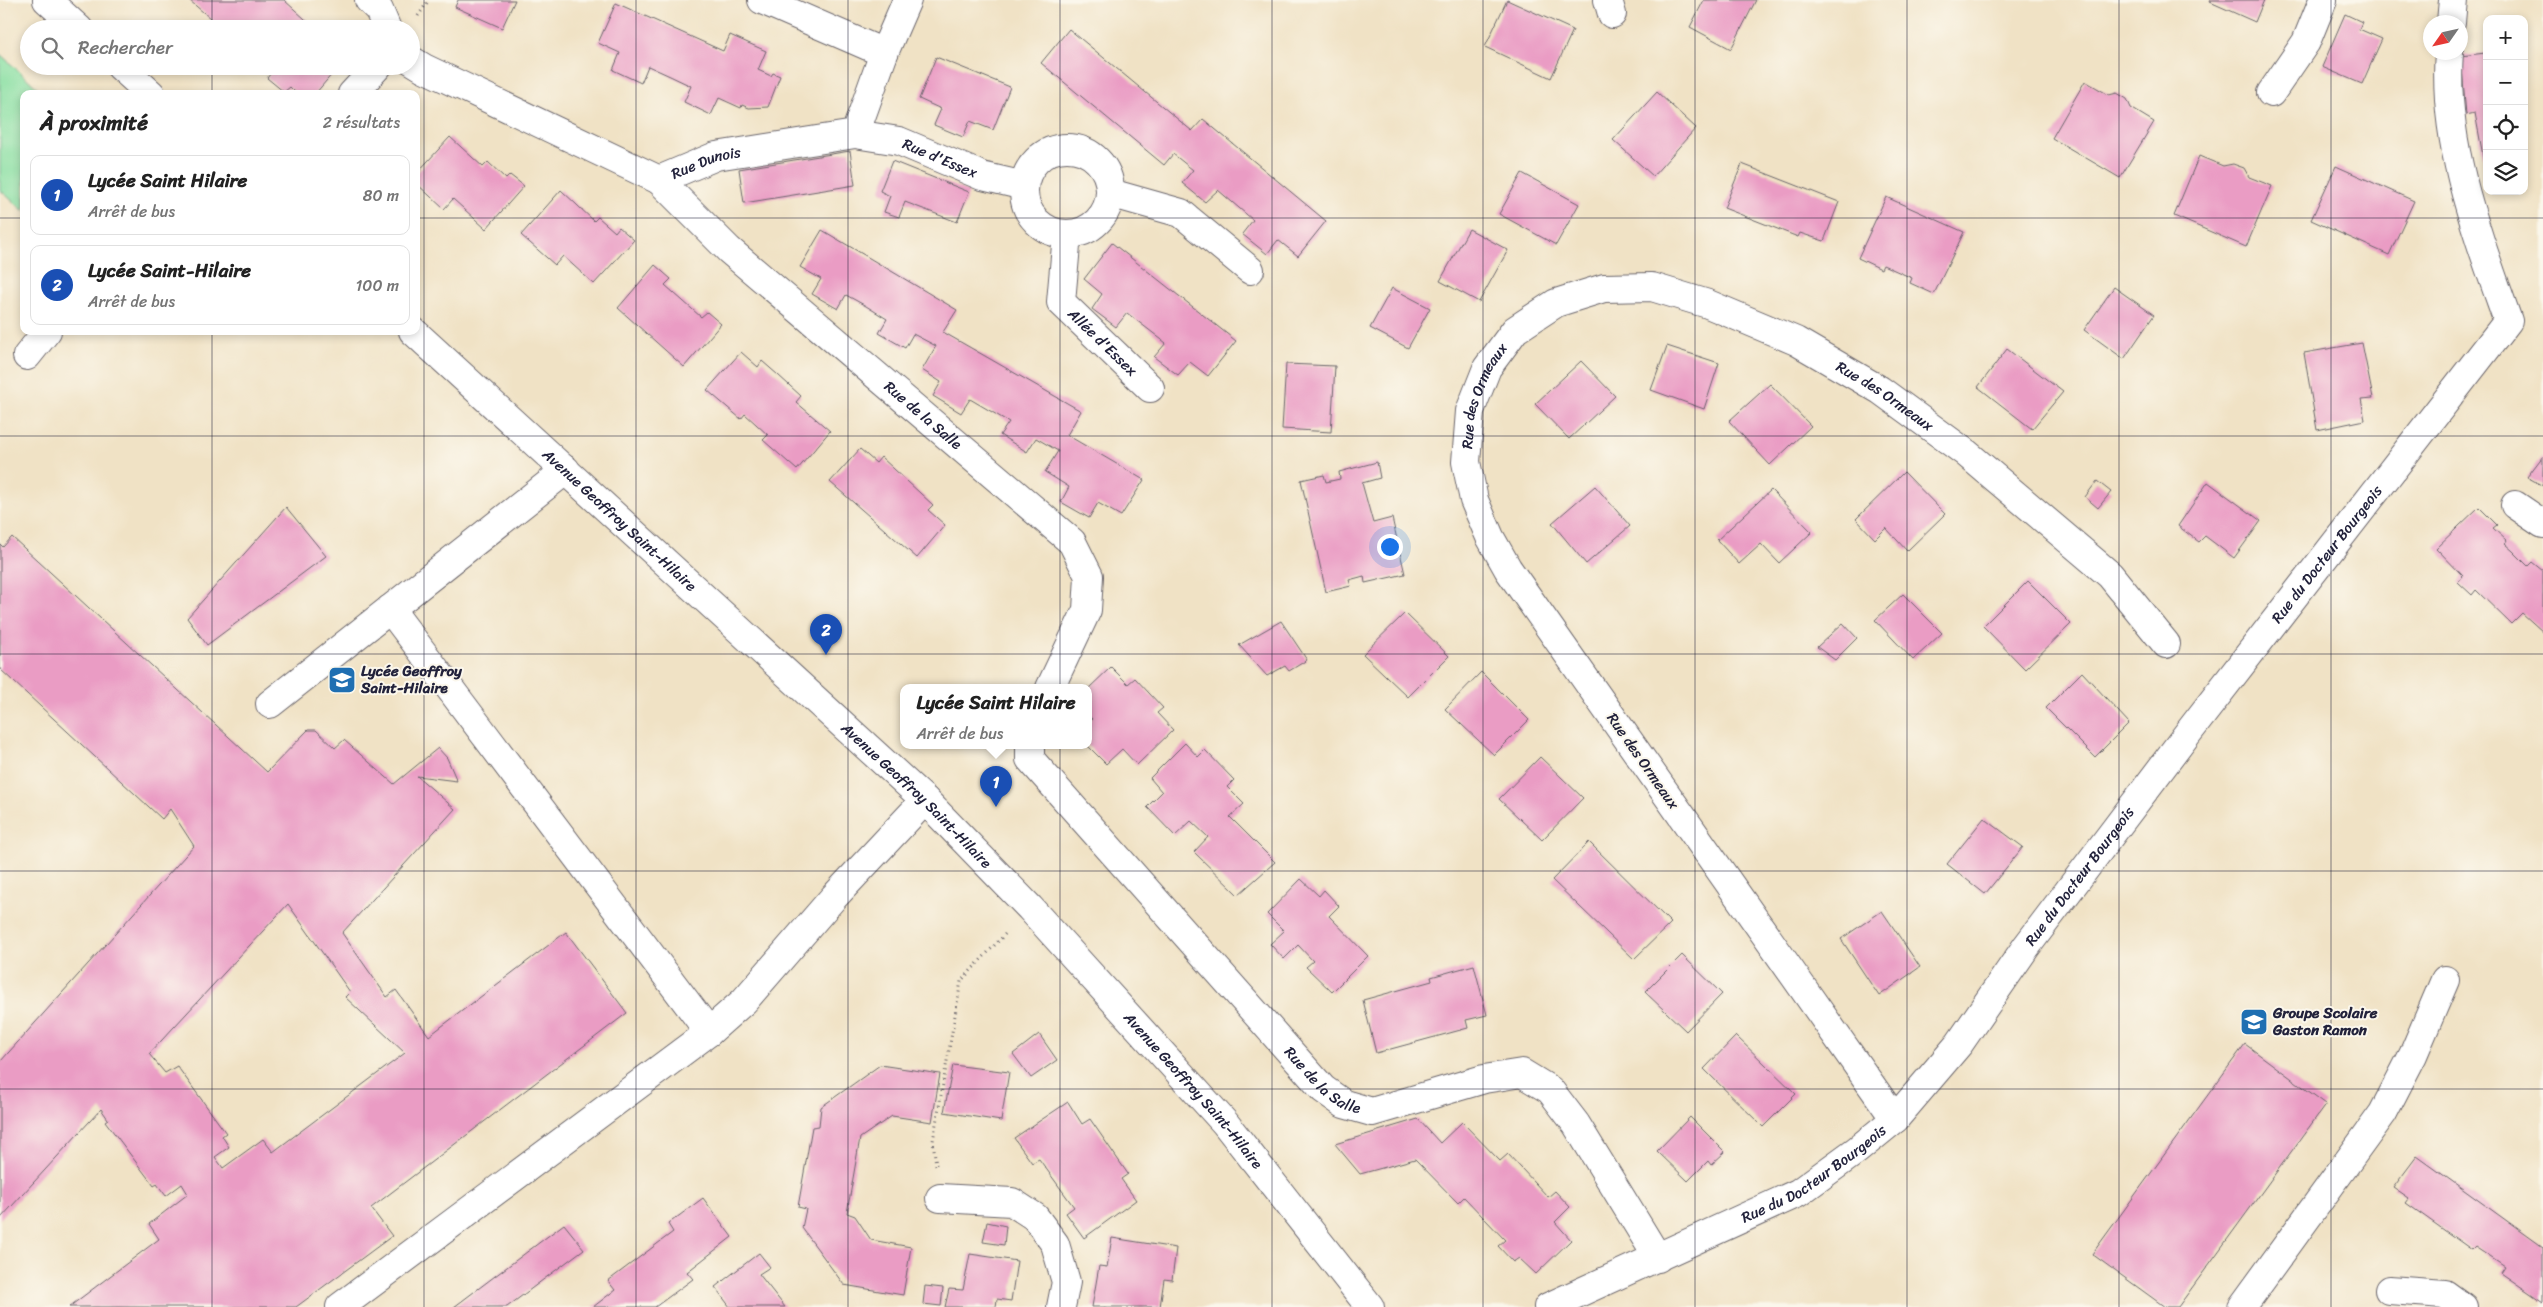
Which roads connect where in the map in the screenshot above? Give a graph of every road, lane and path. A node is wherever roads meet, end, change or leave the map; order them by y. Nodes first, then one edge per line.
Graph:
1 (46, 0) edge
2 (369, 0) edge
3 (762, 0) edge
4 (908, 0) edge
5 (2323, 0) edge
6 (2453, 0) edge
7 (2452, 15) edge
8 (69, 20) edge
9 (383, 20) edge
10 (884, 53) junction
11 (2449, 60) edge
12 (420, 66) edge
13 (130, 75) edge
14 (370, 75) edge
15 (147, 90) edge
16 (356, 90) edge
17 (2271, 93) dead end
18 (855, 134) junction
19 (659, 180) junction
20 (1024, 186) junction
21 (1110, 193) junction
22 (1067, 234) junction
23 (1250, 270) dead end
24 (44, 335) edge
25 (417, 335) edge
26 (27, 356) dead end
27 (1150, 388) dead end
28 (566, 470) junction
29 (2515, 505) dead end
30 (2543, 524) edge
31 (390, 609) junction
32 (2166, 644) dead end
33 (1052, 684) edge
34 (270, 704) dead end
35 (1030, 749) edge
36 (925, 800) junction
37 (1030, 908) junction
38 (2445, 980) dead end
39 (708, 1032) junction
40 (1895, 1119) junction
41 (940, 1198) joint
42 (1658, 1258) junction
43 (2390, 1290) dead end
44 (340, 1307) edge
45 (1061, 1307) edge
46 (1370, 1307) edge
47 (1548, 1307) edge
48 (2242, 1307) edge
49 (2463, 1307) edge

1 - 8 street
2 - 9 street
3 - 10 street
4 - 10 street
5 - 17 street
6 - 7 street
10 - 18 street
11 - 40 street, Rue du Docteur Bourgeois
12 - 19 street, Rue Dunois
13 - 15 street
14 - 16 street
18 - 19 street, Rue Dunois
18 - 20 street, Rue d'Essex
19 - 33 street, Rue de la Salle
20 - 21 street
20 - 22 street
21 - 22 street
21 - 23 street
22 - 27 street, Allée d'Essex
24 - 26 street
25 - 28 street, Avenue Geoffroy Saint-Hilaire
28 - 31 street
28 - 36 street, Avenue Geoffroy Saint-Hilaire
29 - 30 street
31 - 34 street
31 - 39 street
32 - 40 street, Rue des Ormeaux
35 - 42 street, Rue de la Salle
36 - 37 street, Avenue Geoffroy Saint-Hilaire
36 - 39 street
37 - 41 path
37 - 46 street, Avenue Geoffroy Saint-Hilaire
38 - 48 street
39 - 44 street
40 - 42 street, Rue du Docteur Bourgeois
41 - 45 street
42 - 47 street, Rue du Docteur Bourgeois
43 - 49 street

